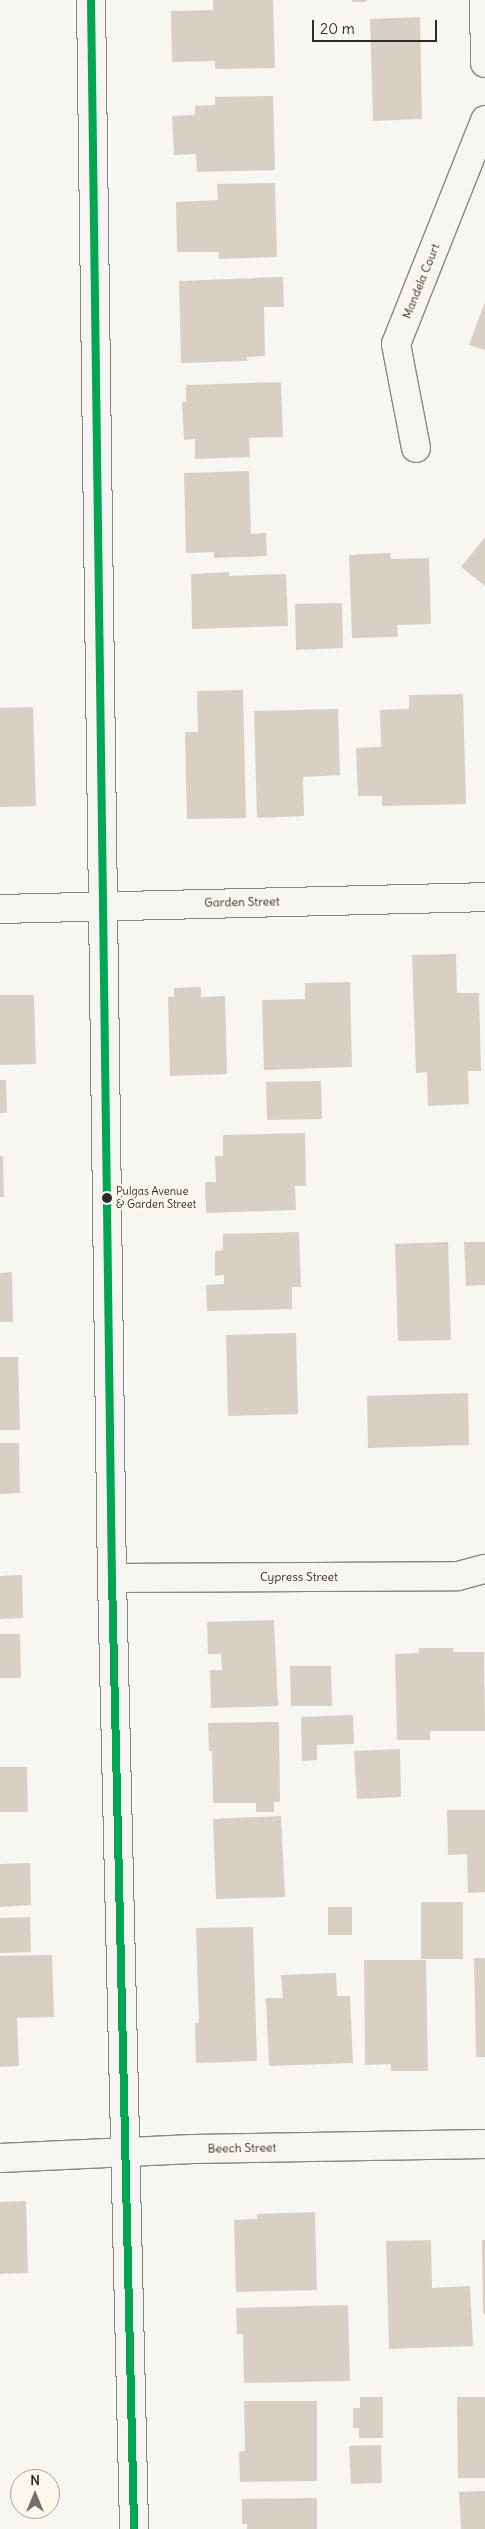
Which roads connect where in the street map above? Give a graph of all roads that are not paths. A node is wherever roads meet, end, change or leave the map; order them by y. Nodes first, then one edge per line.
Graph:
1 (91, 0) edge
2 (484, 0) edge
3 (485, 63) edge
4 (485, 120) edge
5 (416, 448) dead end
6 (485, 897) edge
7 (103, 906) junction
8 (0, 909) edge
9 (485, 1569) edge
10 (112, 1578) junction
11 (485, 2144) edge
12 (126, 2152) junction
13 (0, 2158) edge
14 (134, 2529) edge

1 - 7 street
2 - 3 street
4 - 5 street, Mandela Court
6 - 7 street, Garden Street
7 - 8 street, Garden Street
7 - 10 street
9 - 10 street, Cypress Street
10 - 12 street
11 - 12 street, Beech Street
12 - 13 street, Beech Street
12 - 14 street

